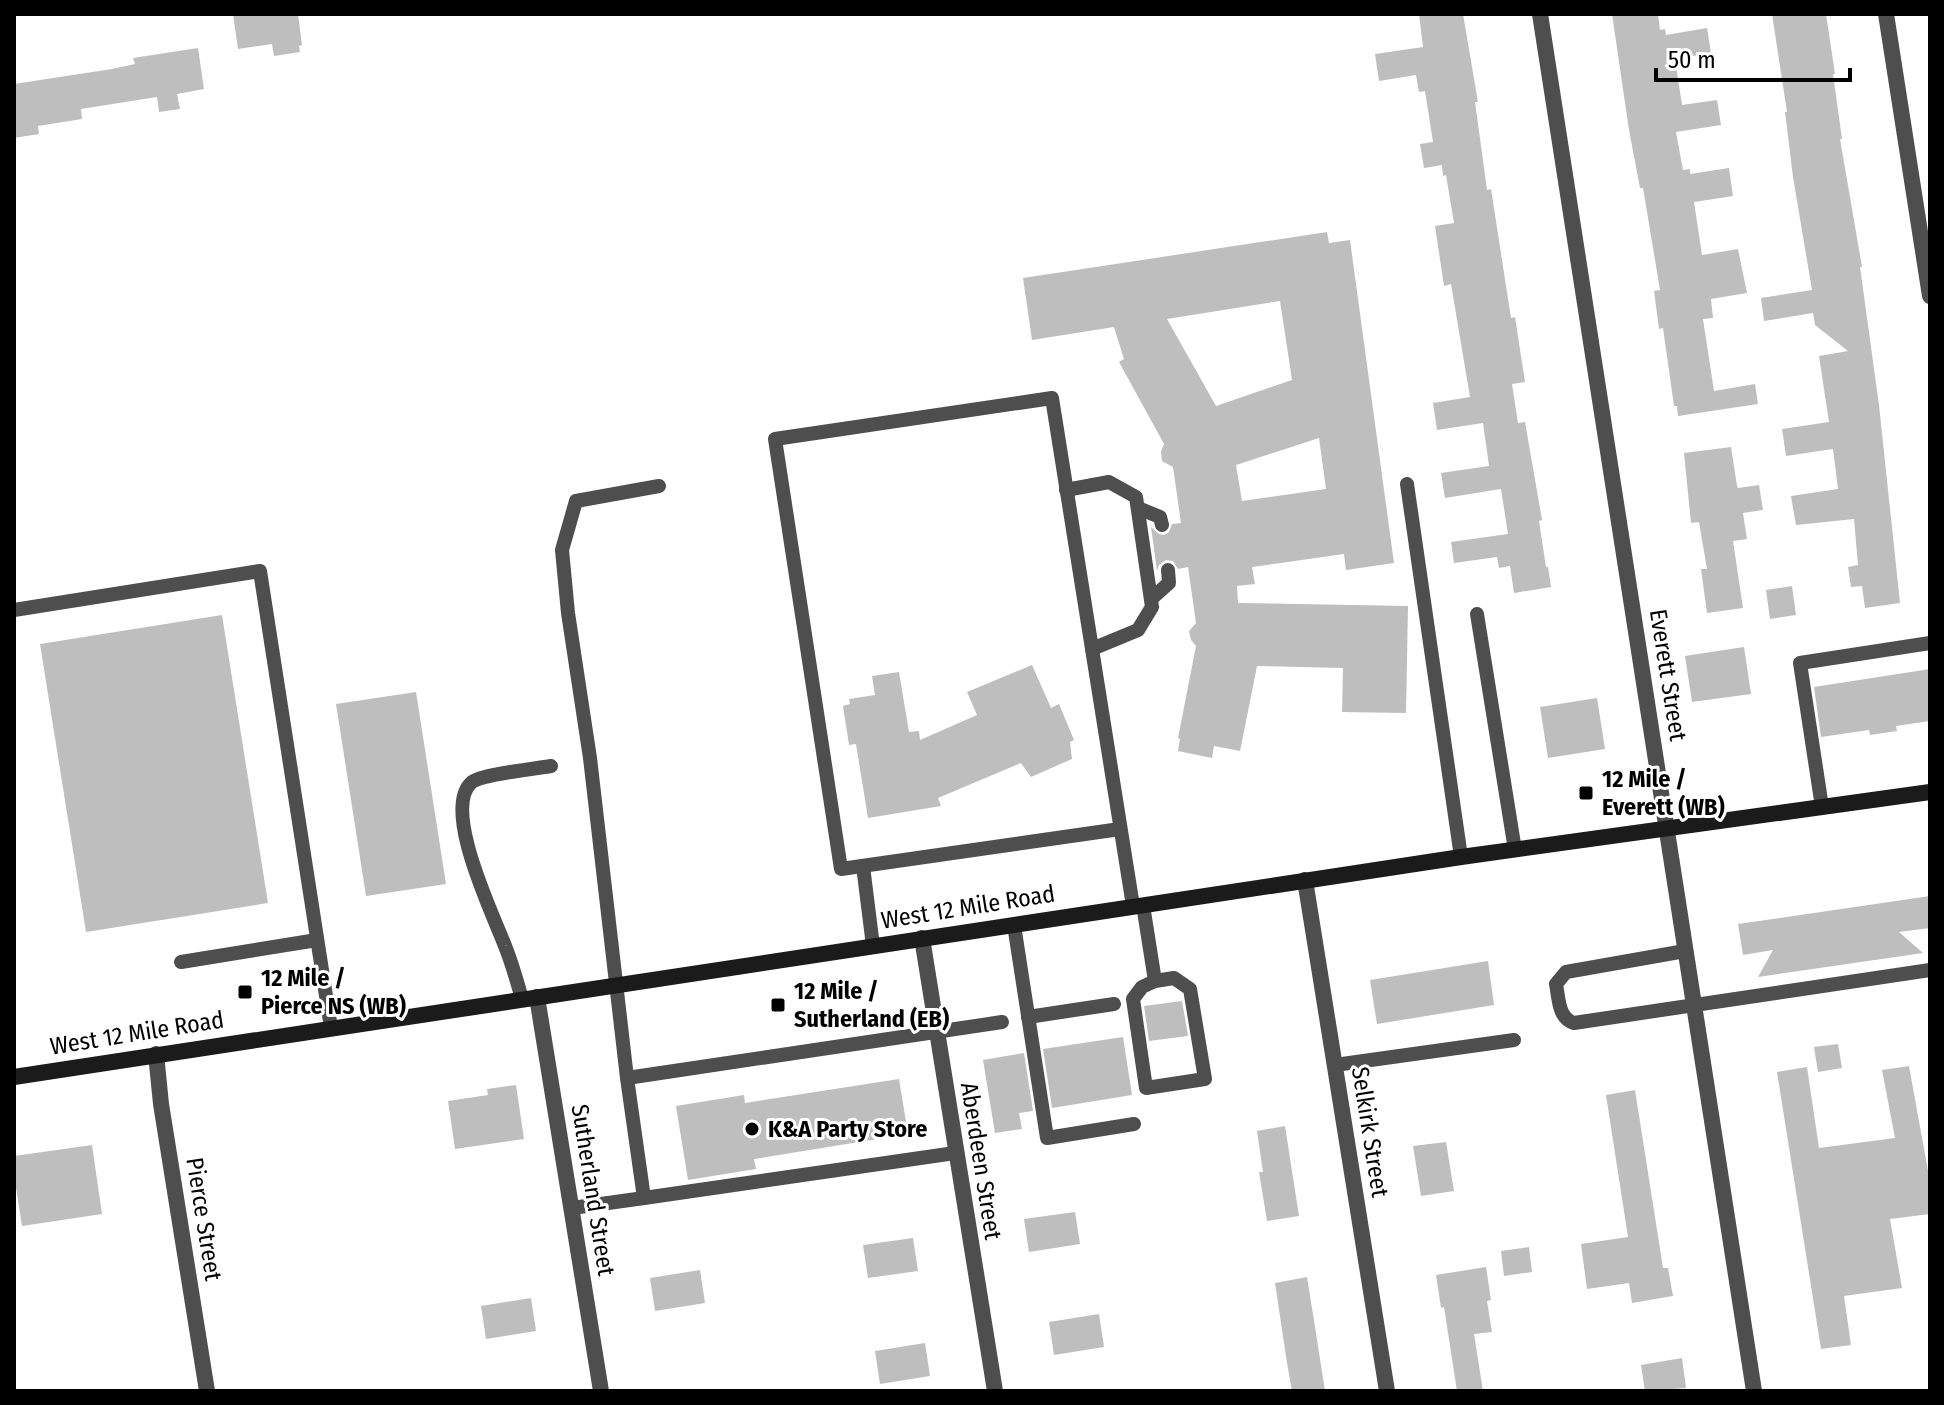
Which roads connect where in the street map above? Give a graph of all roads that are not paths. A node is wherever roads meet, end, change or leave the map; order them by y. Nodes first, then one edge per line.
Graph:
1 (1540, 14) edge
2 (1886, 14) edge
3 (1930, 296) edge
4 (1407, 484) dead end
5 (659, 486) dead end
6 (1066, 490) junction
7 (1138, 508) junction
8 (1162, 525) dead end
9 (1168, 570) dead end
10 (1151, 599) junction
11 (14, 610) edge
12 (1477, 614) dead end
13 (1930, 643) edge
14 (1092, 649) junction
15 (551, 766) dead end
16 (1930, 792) edge
17 (1822, 807) junction
18 (1120, 829) junction
19 (1667, 829) junction
20 (1515, 850) junction
21 (1461, 857) junction
22 (863, 866) junction
23 (1305, 880) junction
24 (1138, 906) junction
25 (1014, 925) junction
26 (922, 938) junction
27 (317, 940) junction
28 (873, 946) junction
29 (1685, 951) junction
30 (181, 962) dead end
31 (1930, 970) edge
32 (1155, 981) junction
33 (617, 985) junction
34 (530, 998) junction
35 (1114, 1004) dead end
36 (1693, 1006) junction
37 (1028, 1017) junction
38 (1002, 1022) dead end
39 (331, 1028) junction
40 (936, 1031) junction
41 (1514, 1040) dead end
42 (156, 1054) junction
43 (1335, 1065) junction
44 (14, 1077) edge
45 (627, 1078) junction
46 (1134, 1124) dead end
47 (955, 1153) junction
48 (644, 1198) junction
49 (572, 1208) junction
50 (207, 1391) edge
51 (601, 1391) edge
52 (995, 1391) edge
53 (1387, 1391) edge
54 (1754, 1391) edge

1 - 19 street, Everett Street
2 - 3 street
4 - 21 lane
5 - 33 lane
6 - 7 lane
6 - 14 lane
6 - 22 lane
7 - 8 lane
7 - 10 lane
9 - 10 lane
10 - 14 lane
11 - 27 lane
12 - 20 lane
13 - 17 lane
14 - 18 lane
15 - 34 lane
16 - 17 main road, West 12 Mile Road
17 - 19 main road, West 12 Mile Road
18 - 22 lane
18 - 24 lane
19 - 20 main road, West 12 Mile Road
19 - 29 street, Everett Street
20 - 21 main road, West 12 Mile Road
21 - 23 main road, West 12 Mile Road
22 - 28 lane
23 - 24 main road, West 12 Mile Road
23 - 43 street, Selkirk Street
24 - 25 main road, West 12 Mile Road
24 - 32 lane
25 - 26 main road, West 12 Mile Road
25 - 37 lane
26 - 28 main road, West 12 Mile Road
26 - 40 street, Aberdeen Street
27 - 30 lane
27 - 39 lane
28 - 33 main road, West 12 Mile Road
29 - 36 street, Everett Street
29 - 36 lane
31 - 36 lane
32 - 32 lane
33 - 34 main road, West 12 Mile Road
33 - 45 lane
34 - 39 main road, West 12 Mile Road
34 - 49 street, Sutherland Street
35 - 37 lane
36 - 54 street, Everett Street
37 - 46 lane
38 - 40 lane
39 - 42 main road, West 12 Mile Road
40 - 45 lane
40 - 47 street, Aberdeen Street
41 - 43 lane
42 - 44 main road, West 12 Mile Road
42 - 50 street, Pierce Street
43 - 53 street, Selkirk Street
45 - 48 lane
47 - 48 lane
47 - 52 street, Aberdeen Street
48 - 49 lane
49 - 51 street, Sutherland Street

